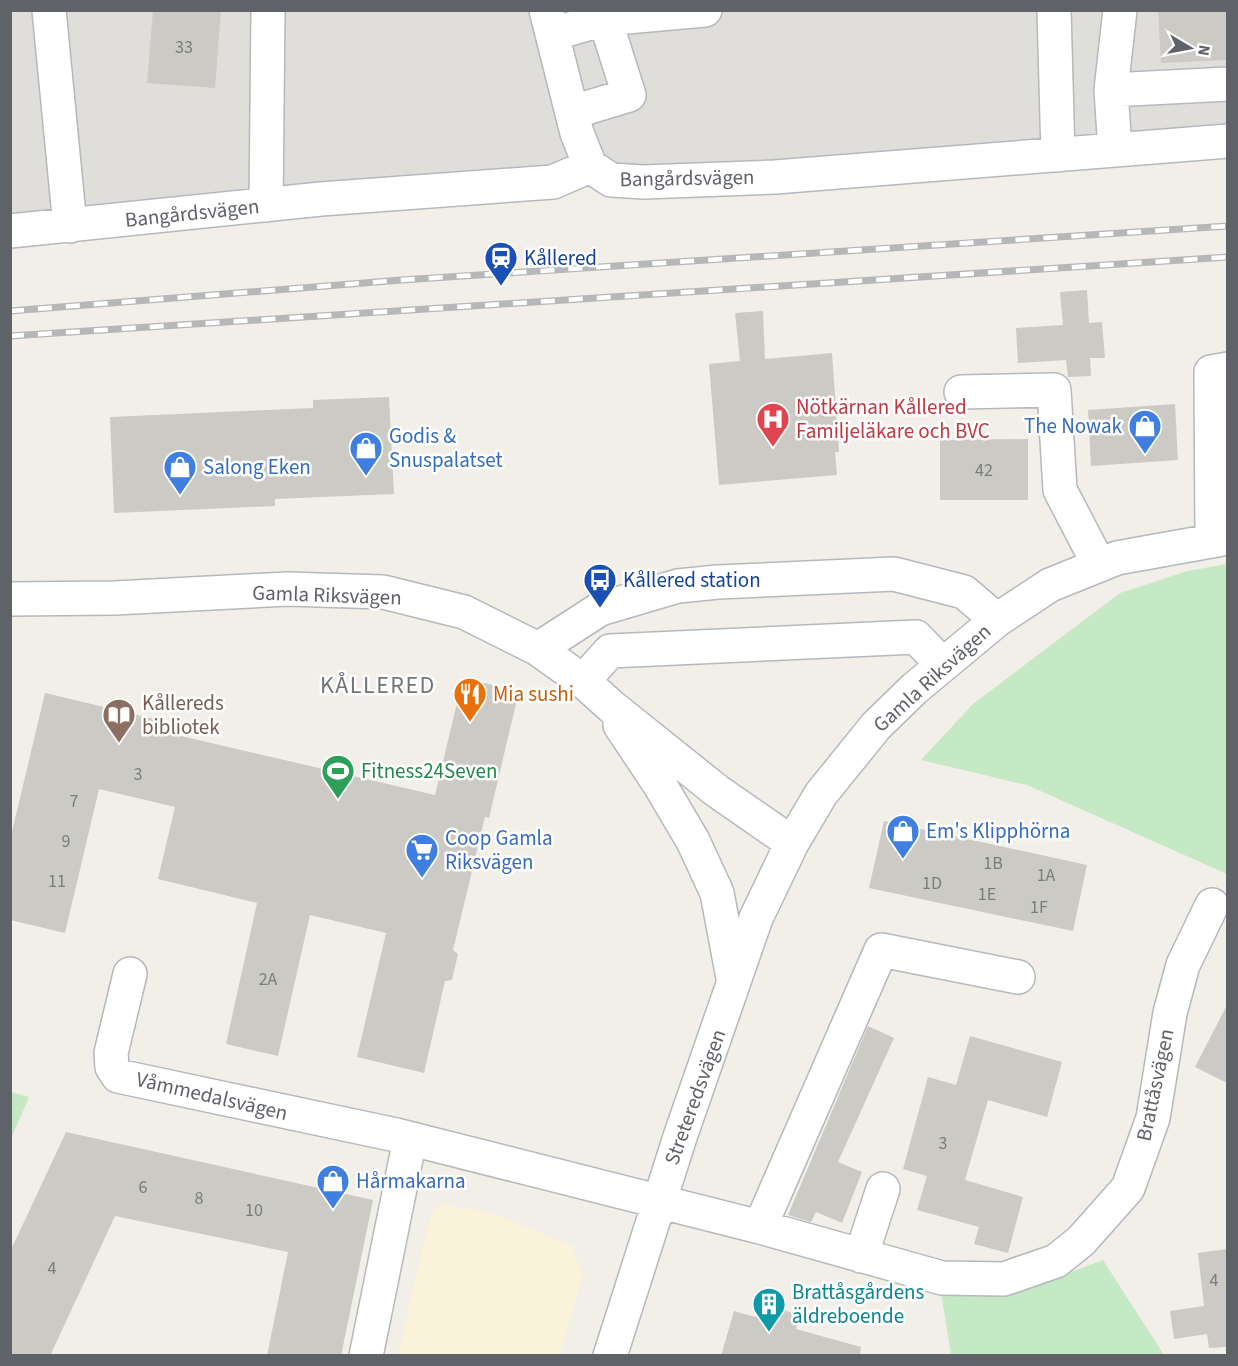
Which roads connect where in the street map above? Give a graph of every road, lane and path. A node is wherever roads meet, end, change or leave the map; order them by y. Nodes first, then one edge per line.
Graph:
1 (50, 10) edge
2 (268, 10) edge
3 (705, 10) edge
4 (1054, 10) edge
5 (1120, 10) edge
6 (603, 15) edge
7 (550, 22) edge
8 (1227, 84) edge
9 (1111, 90) junction
10 (573, 112) junction
11 (1227, 141) edge
12 (1115, 150) junction
13 (1058, 155) junction
14 (590, 166) junction
15 (266, 205) junction
16 (70, 226) junction
17 (10, 231) edge
18 (1227, 369) edge
19 (961, 392) dead end
20 (1220, 539) edge
21 (1100, 565) junction
22 (10, 599) edge
23 (997, 620) junction
24 (538, 649) junction
25 (942, 664) junction
26 (583, 681) junction
27 (612, 707) junction
28 (792, 843) junction
29 (1212, 905) dead end
30 (129, 974) dead end
31 (1018, 977) dead end
32 (734, 985) junction
33 (410, 1139) junction
34 (883, 1189) dead end
35 (658, 1202) junction
36 (760, 1227) junction
37 (861, 1256) junction
38 (366, 1356) edge
39 (610, 1356) edge

1 - 16 street
2 - 15 street
3 - 6 street
4 - 13 street
5 - 9 street
6 - 7 street
6 - 10 street
7 - 10 street
8 - 9 street
9 - 12 street
10 - 14 street
11 - 12 street, Bangårdsvägen
12 - 13 street, Bangårdsvägen
13 - 14 street, Bangårdsvägen
14 - 15 street, Bangårdsvägen
15 - 16 street, Bangårdsvägen
16 - 17 street, Bangårdsvägen
18 - 20 street
19 - 21 street
20 - 21 street, Gamla Riksvägen
21 - 23 street, Gamla Riksvägen
22 - 24 street, Gamla Riksvägen
23 - 24 street
23 - 25 street, Gamla Riksvägen
24 - 26 street, Gamla Riksvägen
25 - 26 street
25 - 28 street, Gamla Riksvägen
26 - 27 street, Gamla Riksvägen
27 - 28 street, Gamla Riksvägen
27 - 32 street, Gamla Riksvägen
28 - 32 street, Streteredsvägen
29 - 37 street, Brattåsvägen
30 - 33 street, Våmmedalsvägen
31 - 36 street
32 - 35 street, Streteredsvägen
33 - 35 street, Våmmedalsvägen
33 - 38 street
34 - 37 street
35 - 36 street, Brattåsvägen
35 - 39 street, Streteredsvägen
36 - 37 street, Brattåsvägen

